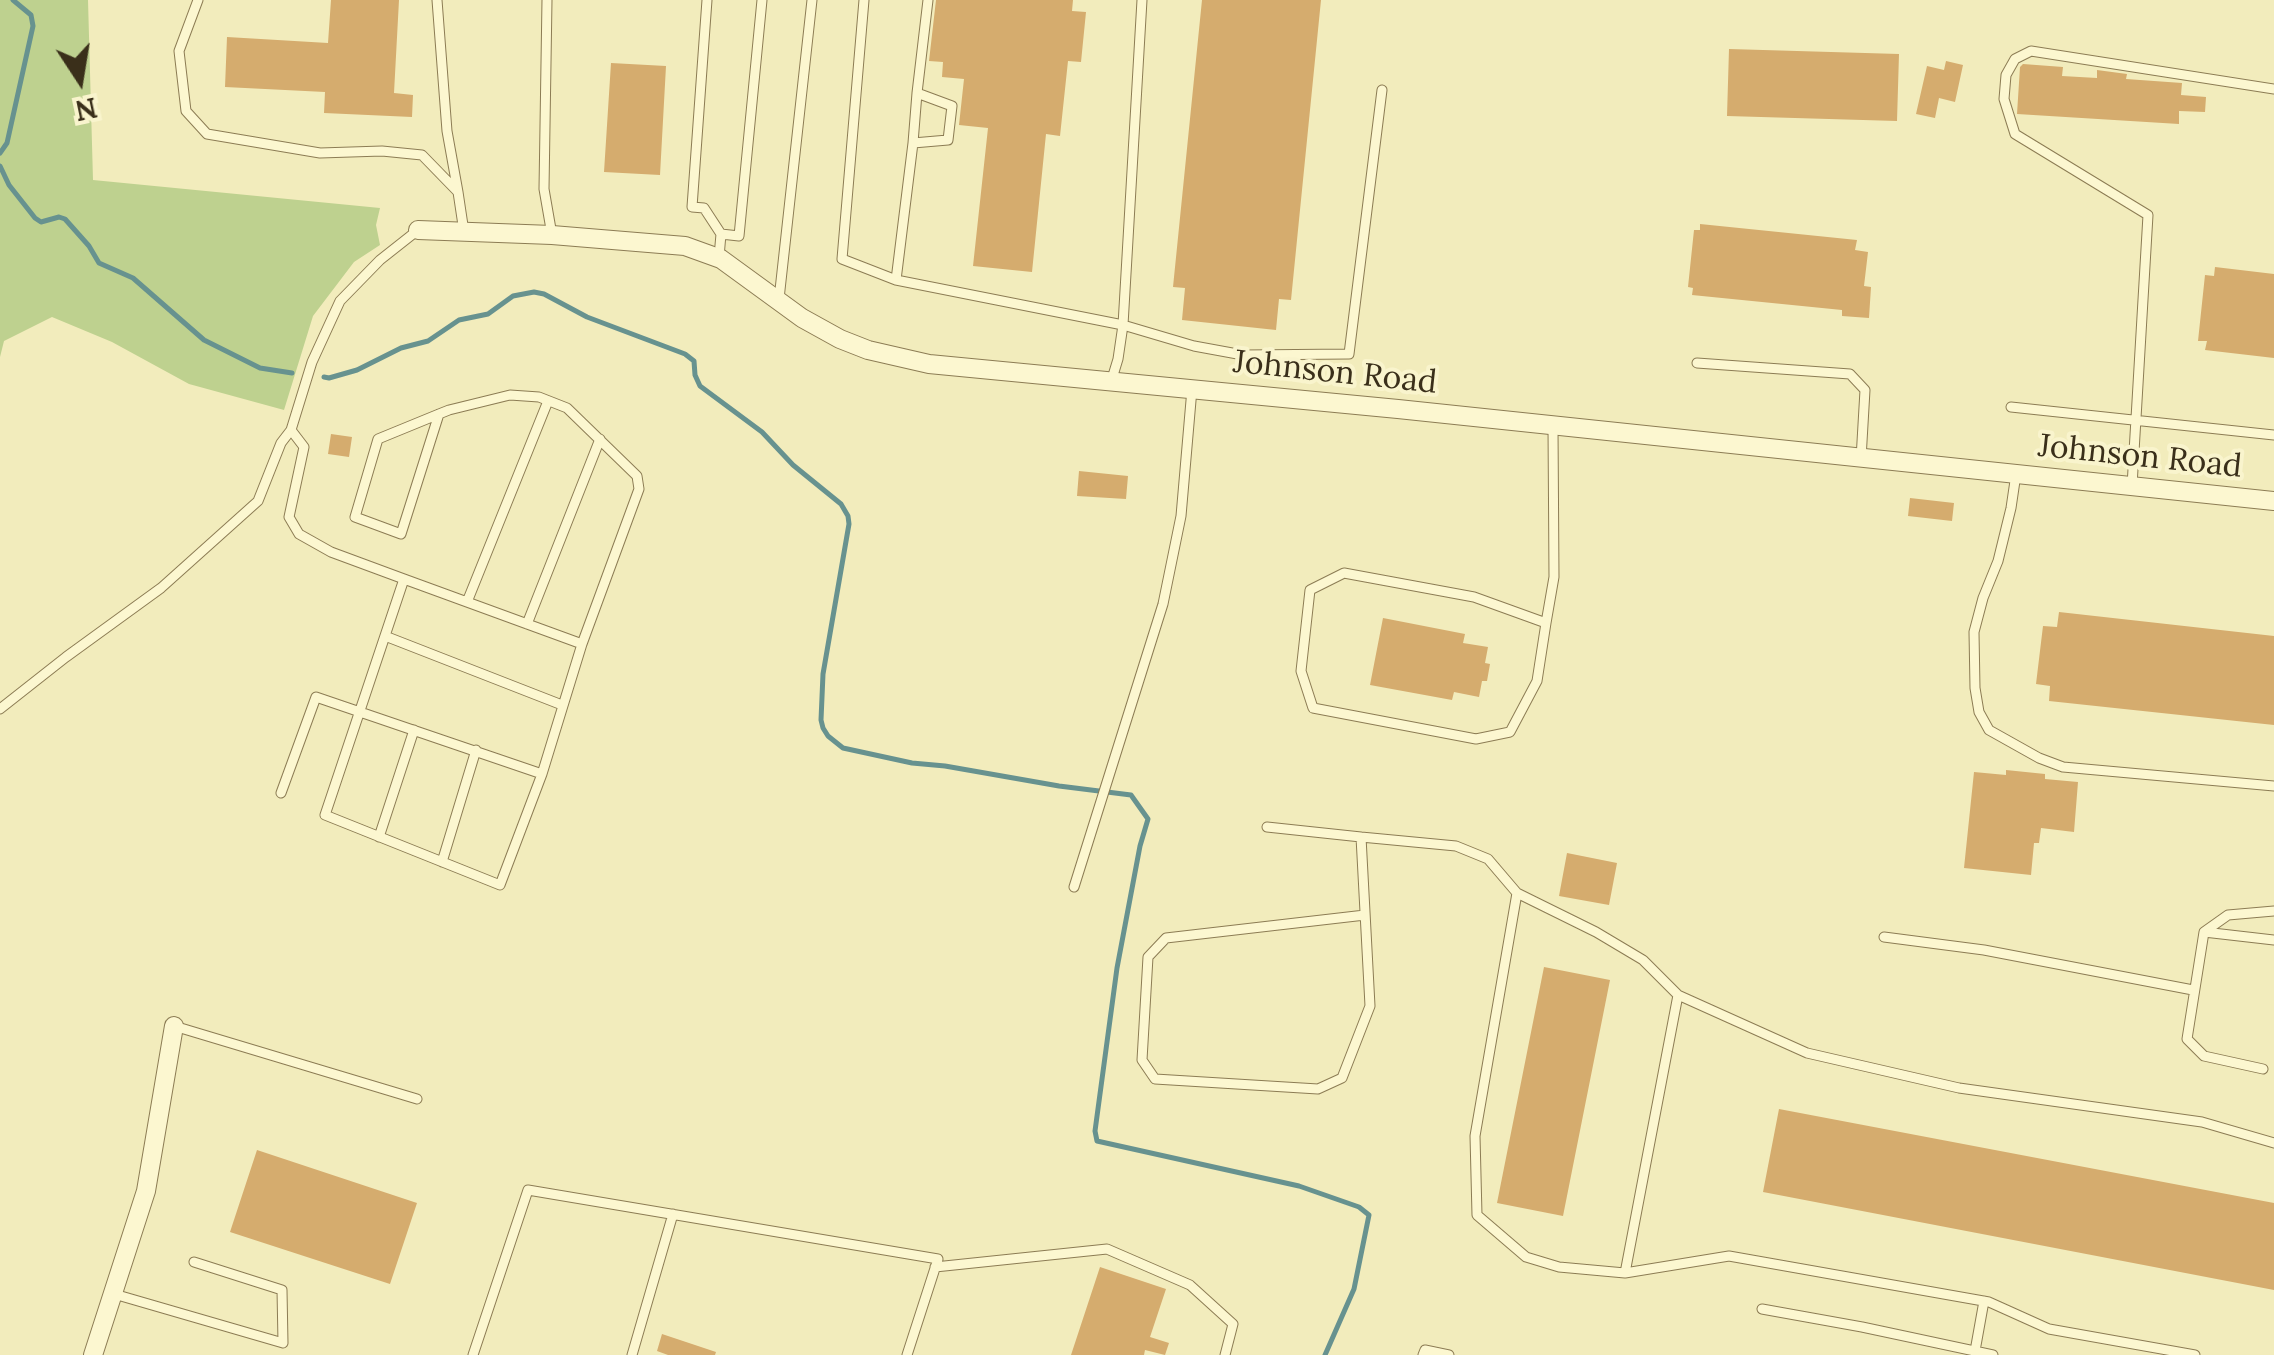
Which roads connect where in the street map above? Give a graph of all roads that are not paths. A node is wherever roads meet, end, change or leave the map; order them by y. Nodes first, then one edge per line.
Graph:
1 (198, 0) edge
2 (438, 0) edge
3 (548, 0) edge
4 (707, 0) edge
5 (762, 0) edge
6 (812, 0) edge
7 (864, 0) edge
8 (928, 0) edge
9 (1142, 0) edge
10 (2274, 89) edge
11 (1382, 90) dead end
12 (917, 93) junction
13 (913, 142) junction
14 (458, 192) junction
15 (418, 230) joint
16 (464, 232) junction
17 (721, 234) junction
18 (552, 235) junction
19 (719, 257) junction
20 (896, 280) junction
21 (780, 299) junction
22 (1122, 325) junction
23 (1697, 362) dead end
24 (1111, 382) junction
25 (1192, 389) junction
26 (548, 401) junction
27 (2011, 407) dead end
28 (440, 414) junction
29 (2136, 419) junction
30 (1553, 427) junction
31 (291, 430) junction
32 (2274, 434) edge
33 (600, 440) junction
34 (1861, 459) junction
35 (2016, 474) junction
36 (2132, 486) junction
37 (2274, 501) edge
38 (404, 579) junction
39 (467, 602) junction
40 (1546, 623) junction
41 (527, 624) junction
42 (385, 636) junction
43 (582, 644) junction
44 (562, 705) junction
45 (0, 709) edge
46 (360, 712) junction
47 (414, 730) junction
48 (476, 750) junction
49 (542, 774) junction
50 (2274, 786) edge
51 (281, 793) dead end
52 (1266, 827) dead end
53 (378, 836) junction
54 (1361, 838) junction
55 (442, 862) junction
56 (1074, 887) dead end
57 (1517, 893) junction
58 (2274, 911) edge
59 (1365, 915) junction
60 (2204, 932) junction
61 (1884, 936) dead end
62 (2274, 940) edge
63 (2193, 990) junction
64 (1678, 995) junction
65 (174, 1026) joint
66 (2262, 1068) dead end
67 (417, 1100) dead end
68 (2274, 1143) edge
69 (673, 1214) junction
70 (194, 1262) dead end
71 (935, 1266) junction
72 (1624, 1273) junction
73 (113, 1293) junction
74 (1984, 1301) junction
75 (1762, 1309) dead end
76 (1975, 1351) junction
77 (93, 1355) edge
78 (473, 1355) edge
79 (632, 1355) edge
80 (907, 1355) edge
81 (1225, 1355) edge
82 (1423, 1355) edge
83 (1449, 1355) edge
84 (1992, 1355) edge
85 (2195, 1355) edge

1 - 14 lane
2 - 14 lane
3 - 18 lane
4 - 17 lane
5 - 17 lane
6 - 21 lane
7 - 20 lane
8 - 12 lane
9 - 22 lane
10 - 29 lane
11 - 22 lane
12 - 13 lane
12 - 13 lane
13 - 20 lane
14 - 16 lane
15 - 16 street, Johnson Road
15 - 31 lane
16 - 18 street, Johnson Road
17 - 19 lane
18 - 19 street, Johnson Road
19 - 21 street, Johnson Road
20 - 22 lane
21 - 24 street, Johnson Road
22 - 24 lane
23 - 34 lane
24 - 25 street, Johnson Road
25 - 30 street, Johnson Road
25 - 56 lane
26 - 28 lane
26 - 33 lane
26 - 39 lane
27 - 29 lane
28 - 28 lane
29 - 32 lane
29 - 36 lane
30 - 34 street, Johnson Road
30 - 40 lane
31 - 38 lane
31 - 45 lane
33 - 41 lane
33 - 43 lane
34 - 35 street, Johnson Road
35 - 36 street, Johnson Road
35 - 50 lane
36 - 37 street, Johnson Road
38 - 39 lane
38 - 42 lane
39 - 41 lane
40 - 40 lane
41 - 43 lane
42 - 44 lane
42 - 46 lane
43 - 44 lane
44 - 49 lane
46 - 47 lane
46 - 51 lane
46 - 53 lane
47 - 48 lane
47 - 53 lane
48 - 49 lane
48 - 55 lane
49 - 55 lane
52 - 54 lane
53 - 55 lane
54 - 57 lane
54 - 59 lane
57 - 64 lane
57 - 72 lane
58 - 60 lane
59 - 59 lane
60 - 62 lane
60 - 63 lane
61 - 63 lane
63 - 66 lane
64 - 68 lane
64 - 72 lane
65 - 67 lane
65 - 73 street
69 - 71 lane
69 - 78 lane
69 - 79 lane
70 - 73 lane
71 - 80 lane
71 - 81 lane
72 - 74 lane
73 - 77 street
74 - 76 lane
74 - 85 lane
75 - 76 lane
76 - 84 lane
82 - 83 lane

